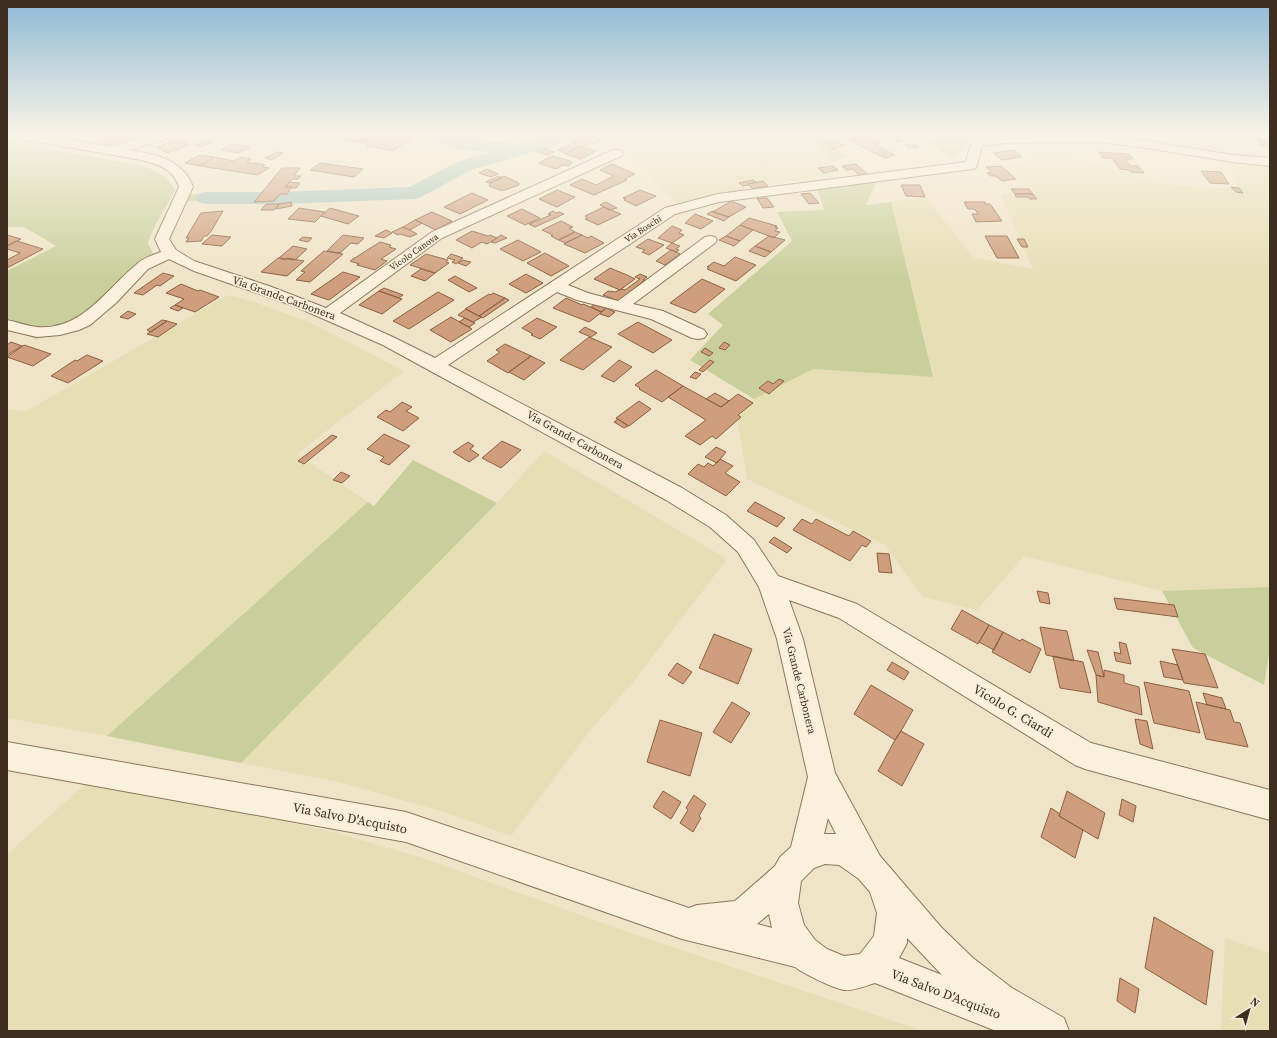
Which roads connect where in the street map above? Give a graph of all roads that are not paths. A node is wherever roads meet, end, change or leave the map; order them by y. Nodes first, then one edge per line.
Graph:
1 (185, 183) edge
2 (550, 183) edge
3 (823, 183) edge
4 (710, 240) dead end
5 (170, 253) junction
6 (555, 286) junction
7 (622, 305) junction
8 (328, 314) junction
9 (7, 325) edge
10 (698, 334) dead end
11 (436, 364) junction
12 (770, 583) junction
13 (7, 756) edge
14 (822, 777) junction
15 (1270, 805) edge
16 (795, 867) junction
17 (876, 876) junction
18 (682, 923) junction
19 (803, 952) junction
20 (874, 965) junction
21 (1042, 1031) edge
22 (1051, 1031) edge

1 - 5 street
2 - 8 street, Vicolo Canova
3 - 6 street, Via Boschi
4 - 7 street
5 - 8 street, Via Grande Carbonera
5 - 9 street
6 - 7 street
6 - 11 street, Via Boschi
7 - 10 street
8 - 11 street, Via Grande Carbonera
11 - 12 street, Via Grande Carbonera
12 - 14 street, Via Grande Carbonera
12 - 15 street, Vicolo G. Ciardi
13 - 18 street, Via Salvo D'Acquisto
14 - 16 street, Via Grande Carbonera
14 - 17 street, Via Grande Carbonera
16 - 17 street, Via Salvo D'Acquisto
16 - 18 street, Via Salvo D'Acquisto
16 - 19 street, Via Salvo D'Acquisto
17 - 20 street
17 - 22 street, Via Salvo D'Acquisto
18 - 19 street, Via Salvo D'Acquisto
19 - 20 street, Via Salvo D'Acquisto
20 - 21 street, Via Salvo D'Acquisto

